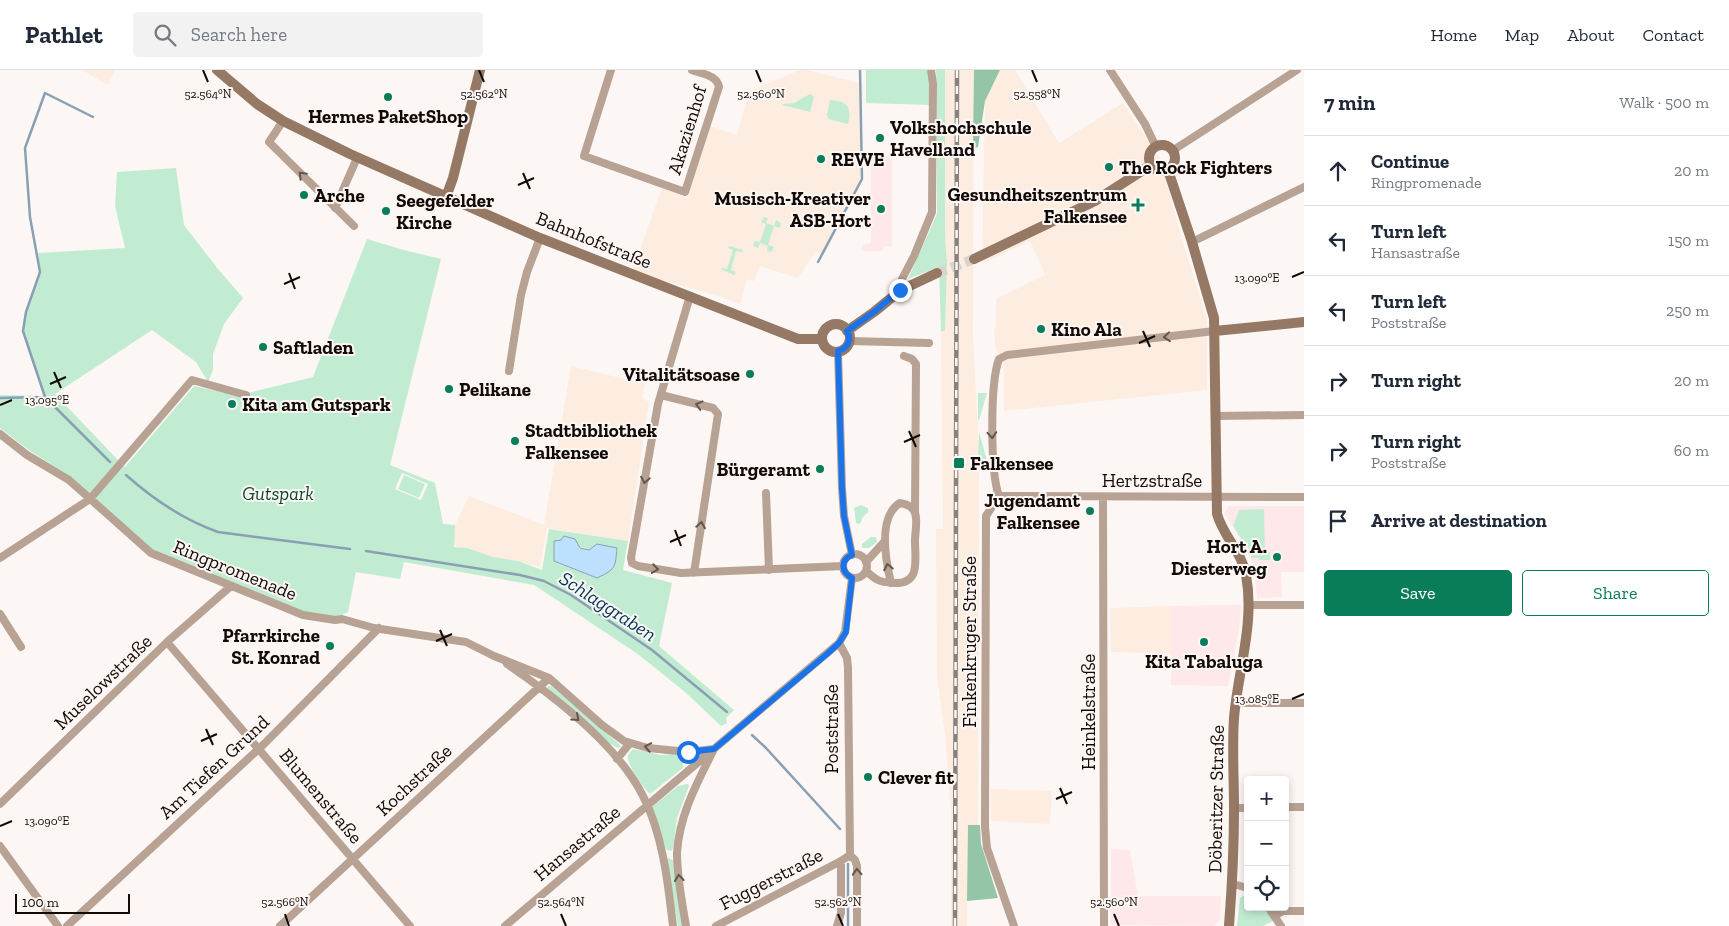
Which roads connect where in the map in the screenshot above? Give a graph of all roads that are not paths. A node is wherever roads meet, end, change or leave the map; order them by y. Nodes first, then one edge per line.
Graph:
1 (217, 70) edge
2 (480, 70) edge
3 (611, 70) edge
4 (931, 70) edge
5 (1110, 70) edge
6 (1297, 70) edge
7 (697, 71) edge
8 (283, 121) junction
9 (1156, 147) junction
10 (1172, 151) junction
11 (357, 158) junction
12 (1151, 165) junction
13 (1168, 170) junction
14 (1304, 186) edge
15 (446, 197) junction
16 (335, 208) junction
17 (354, 226) dead end
18 (540, 238) junction
19 (1192, 242) junction
20 (974, 259) tunnel mouth
21 (937, 273) tunnel mouth
22 (902, 279) dead end
23 (690, 296) junction
24 (1304, 322) edge
25 (1215, 331) junction
26 (848, 336) junction
27 (822, 339) junction
28 (929, 343) dead end
29 (838, 351) junction
30 (904, 356) dead end
31 (509, 371) dead end
32 (246, 395) dead end
33 (661, 395) junction
34 (1304, 415) edge
35 (1216, 416) junction
36 (0, 434) edge
37 (766, 492) dead end
38 (999, 496) junction
39 (1216, 496) junction
40 (1103, 497) junction
41 (1304, 497) edge
42 (90, 499) junction
43 (915, 513) junction
44 (885, 541) junction
45 (852, 555) junction
46 (0, 558) edge
47 (866, 562) junction
48 (843, 566) junction
49 (769, 570) junction
50 (866, 571) junction
51 (694, 573) junction
52 (852, 578) junction
53 (891, 583) junction
54 (230, 586) junction
55 (1249, 605) junction
56 (1304, 605) edge
57 (0, 614) edge
58 (379, 628) junction
59 (167, 642) junction
60 (839, 643) junction
61 (21, 647) dead end
62 (494, 656) junction
63 (549, 678) junction
64 (538, 688) junction
65 (1236, 703) junction
66 (1304, 703) edge
67 (630, 743) junction
68 (259, 748) junction
69 (714, 749) junction
70 (617, 759) junction
71 (0, 804) edge
72 (647, 805) junction
73 (1289, 807) edge
74 (1304, 807) edge
75 (1234, 808) junction
76 (1244, 808) edge
77 (0, 846) edge
78 (677, 854) junction
79 (850, 855) junction
80 (662, 858) junction
81 (353, 859) junction
82 (841, 861) junction
83 (1232, 884) junction
84 (1244, 887) edge
85 (1271, 911) edge
86 (1304, 911) edge
87 (1274, 916) junction
88 (58, 926) edge
89 (67, 926) edge
90 (280, 926) edge
91 (410, 926) edge
92 (505, 926) edge
93 (673, 926) edge
94 (686, 926) edge
95 (716, 926) edge
96 (837, 926) edge
97 (857, 926) edge
98 (1014, 926) edge
99 (1104, 926) edge
100 (1229, 926) edge
101 (1281, 926) edge

1 - 8 street, Bahnhofstraße
2 - 15 street
3 - 7 street, Akazienhof
4 - 22 street
5 - 9 street
6 - 10 street
8 - 11 street, Bahnhofstraße
16 -> 8 street
9 - 10 street
9 - 12 street
10 - 13 street
11 - 15 street, Bahnhofstraße
11 - 16 street
12 - 13 street
12 - 20 street
13 - 19 street, Döberitzer Straße
14 - 19 street
15 - 18 street, Bahnhofstraße
16 - 17 street
18 - 23 street, Bahnhofstraße
18 - 31 street
19 - 25 street, Döberitzer Straße
21 - 26 street
23 - 27 street, Bahnhofstraße
23 - 33 street
24 - 25 street
25 - 35 street, Döberitzer Straße
25 -> 38 street
26 - 27 street
26 - 28 street
26 - 29 street
27 - 29 street
29 - 45 street
30 - 43 street
32 - 42 street
51 -> 33 street
33 -> 51 street
34 - 35 street
35 - 39 street, Döberitzer Straße
36 - 42 street, Ringpromenade
37 - 49 street
38 - 40 street, Hertzstraße
38 - 98 street, Finkenkruger Straße
39 - 40 street, Hertzstraße
39 - 41 street, Hertzstraße
39 - 55 street, Döberitzer Straße
40 - 99 street, Heinkelstraße
42 - 46 street
42 - 54 street, Ringpromenade
43 - 44 street
43 - 53 street
44 - 47 street
53 -> 44 street
45 - 47 street
45 - 48 street
47 - 50 street
48 - 49 street
48 - 52 street
49 - 51 street
50 - 52 street
50 - 53 street
52 - 60 street
54 - 58 street, Ringpromenade
54 - 59 street, Muselowstraße
55 - 56 street
55 - 65 street, Döberitzer Straße
57 - 61 street
58 - 62 street, Ringpromenade
58 - 68 street, Am Tiefen Grund
59 - 68 street, Blumenstraße
59 - 71 street, Muselowstraße
60 - 69 street
60 - 79 street, Poststraße
62 - 63 street, Ringpromenade
62 - 64 street, Ringpromenade
63 - 64 street, Kochstraße
63 - 67 street, Ringpromenade
64 -> 70 street, Ringpromenade
64 - 81 street, Kochstraße
65 - 66 street
65 - 75 street, Döberitzer Straße
69 -> 67 street, Ringpromenade
67 - 70 street
68 - 81 street, Blumenstraße
68 - 89 street, Am Tiefen Grund
69 - 72 street, Hansastraße
69 - 78 street
70 - 72 street, Ringpromenade
72 - 80 street, Ringpromenade
72 - 92 street, Hansastraße
73 - 74 street
75 - 76 street
75 - 83 street, Döberitzer Straße
77 - 88 street
78 - 80 street
94 -> 78 street
79 - 82 street
97 -> 79 street, Poststraße
80 - 93 street, Ringpromenade
81 - 90 street, Kochstraße
81 - 91 street, Blumenstraße
82 - 95 street, Fuggerstraße
82 - 96 street
83 - 84 street, Döberitzer Straße
83 - 100 street
85 - 87 street
86 - 87 street
87 - 101 street

